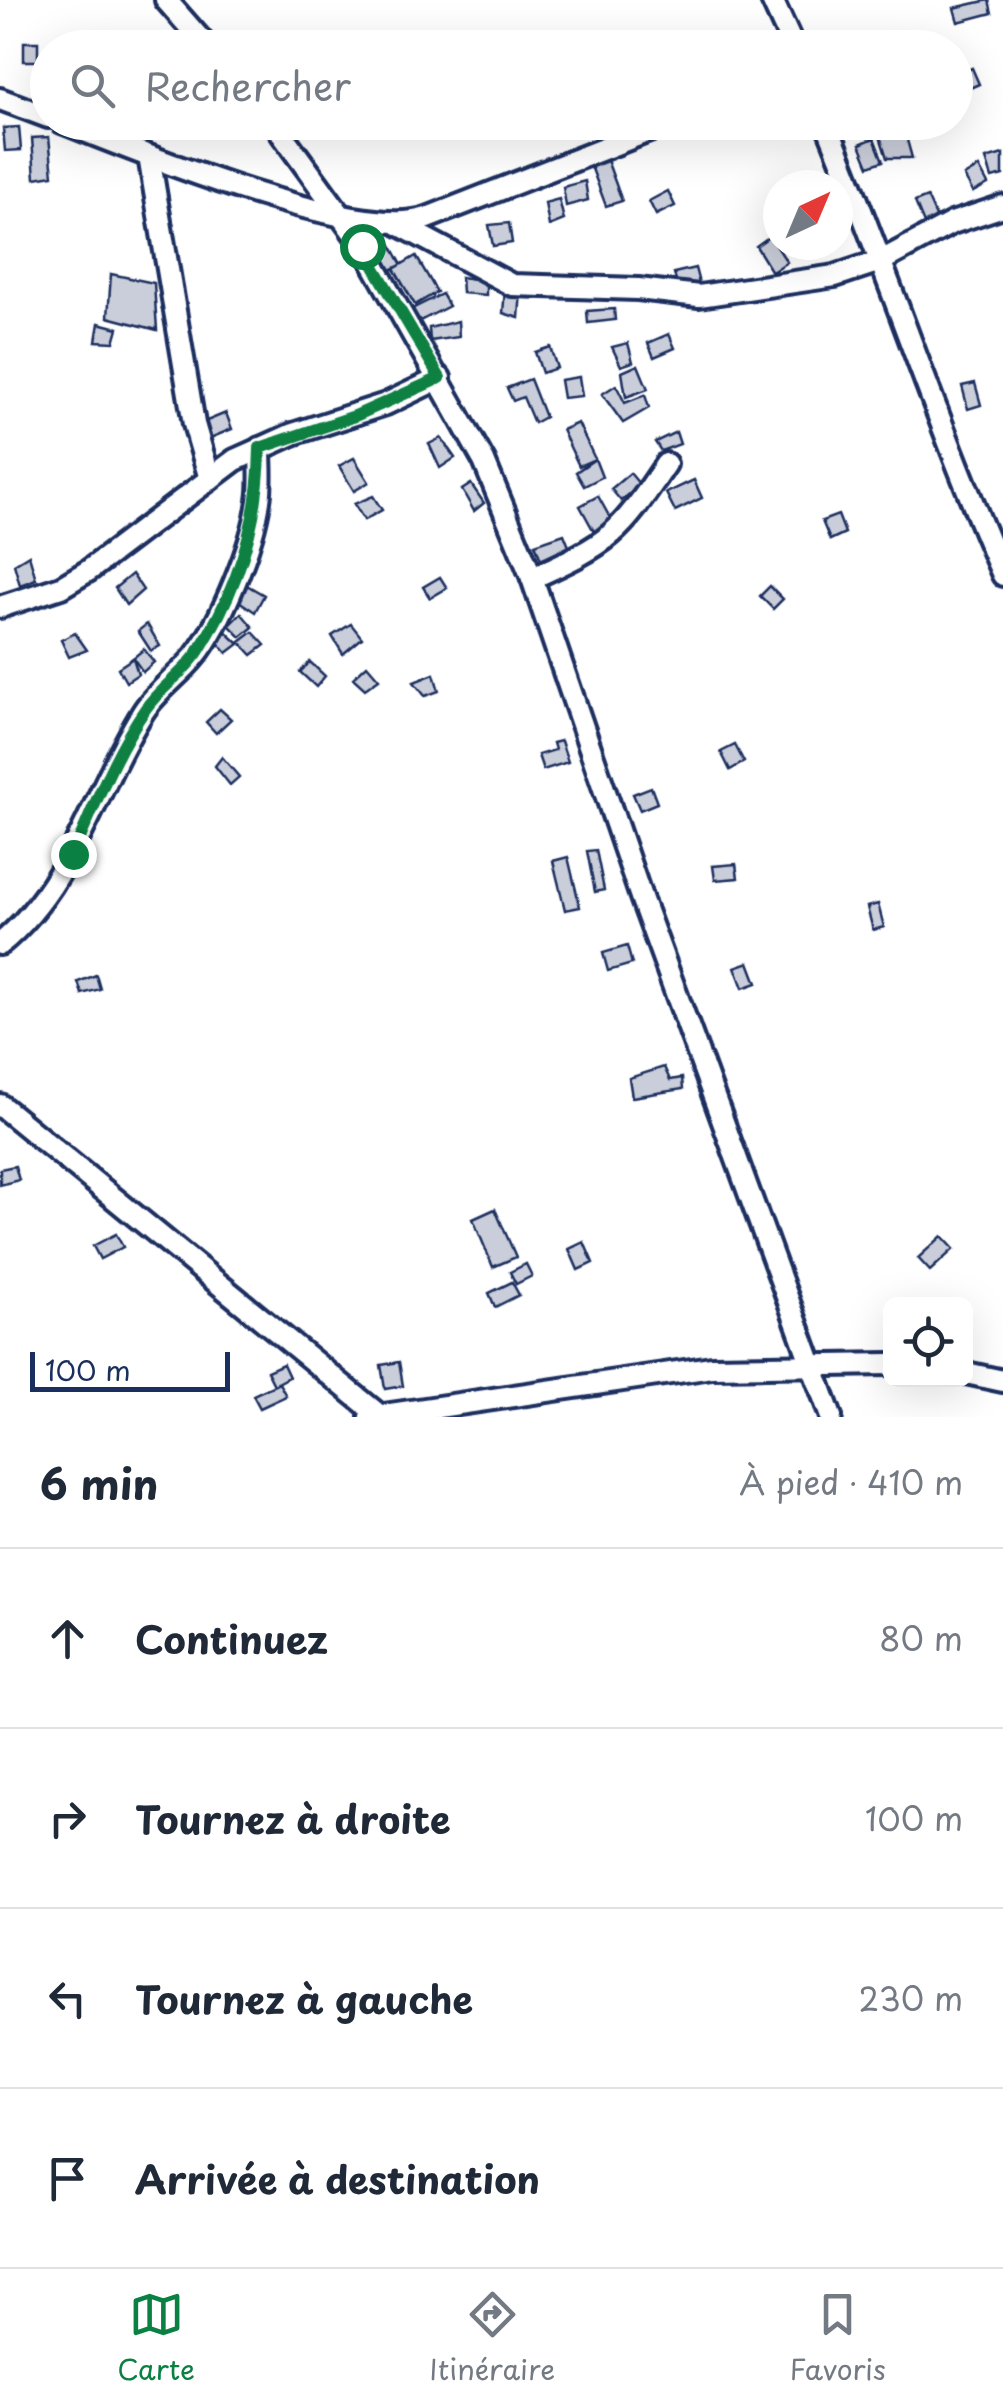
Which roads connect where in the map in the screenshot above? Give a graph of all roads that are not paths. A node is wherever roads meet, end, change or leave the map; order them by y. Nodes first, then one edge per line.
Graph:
1 (166, 0) edge
2 (772, 0) edge
3 (192, 30) edge
4 (786, 30) edge
5 (0, 99) edge
6 (30, 110) edge
7 (108, 140) edge
8 (287, 140) edge
9 (626, 140) edge
10 (833, 140) edge
11 (149, 156) junction
12 (1003, 206) edge
13 (344, 219) junction
14 (398, 224) junction
15 (883, 260) junction
16 (440, 378) junction
17 (260, 448) junction
18 (666, 464) dead end
19 (210, 480) junction
20 (1003, 575) edge
21 (532, 578) junction
22 (0, 607) edge
23 (0, 944) edge
24 (0, 1105) edge
25 (883, 1364) edge
26 (814, 1365) junction
27 (973, 1375) edge
28 (1003, 1381) edge
29 (512, 1408) edge
30 (374, 1416) edge
31 (831, 1417) edge

1 - 3 street
2 - 4 street
5 - 6 street
7 - 11 street
8 - 13 street
9 - 14 street
10 - 15 street
11 - 13 street
11 - 19 street
12 - 15 street
13 - 14 street
13 - 16 street
14 - 15 street
15 - 20 street
16 - 17 street
16 - 21 street
17 - 19 street
17 - 23 street
18 - 21 street
19 - 22 street
21 - 26 street
24 - 30 street
25 - 26 street
26 - 29 street
26 - 31 street
27 - 28 street
29 - 30 street

